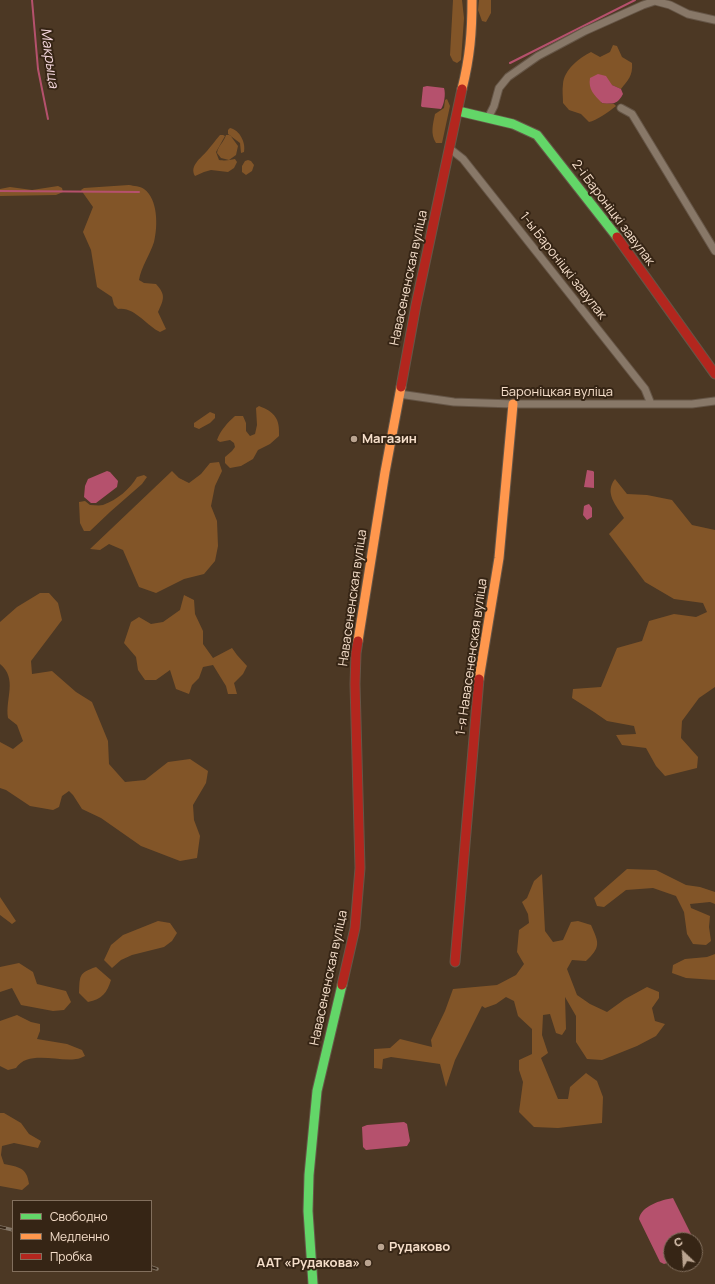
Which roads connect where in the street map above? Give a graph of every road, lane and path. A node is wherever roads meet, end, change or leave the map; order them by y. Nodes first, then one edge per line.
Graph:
1 (472, 0) edge
2 (715, 20) edge
3 (621, 108) dead end
4 (458, 111) junction
5 (488, 118) junction
6 (449, 148) junction
7 (715, 251) edge
8 (715, 374) edge
9 (399, 394) junction
10 (715, 401) edge
11 (513, 404) junction
12 (651, 404) junction
13 (455, 962) dead end
14 (313, 1284) edge

1 - 4 main road, Навасененская вуліца
2 - 5 street
3 - 7 street
4 - 5 main road, 2-і Бароніцкі завулак
4 - 6 main road, Навасененская вуліца
5 - 8 main road, 2-і Бароніцкі завулак
6 - 9 main road, Навасененская вуліца
6 - 12 street, 1-ы Бароніцкі завулак
9 - 11 street, Бароніцкая вуліца
9 - 14 main road, Навасененская вуліца
10 - 12 street, Бароніцкая вуліца
11 - 12 street, Бароніцкая вуліца
11 - 13 main road, 1-я Навасененская вуліца

